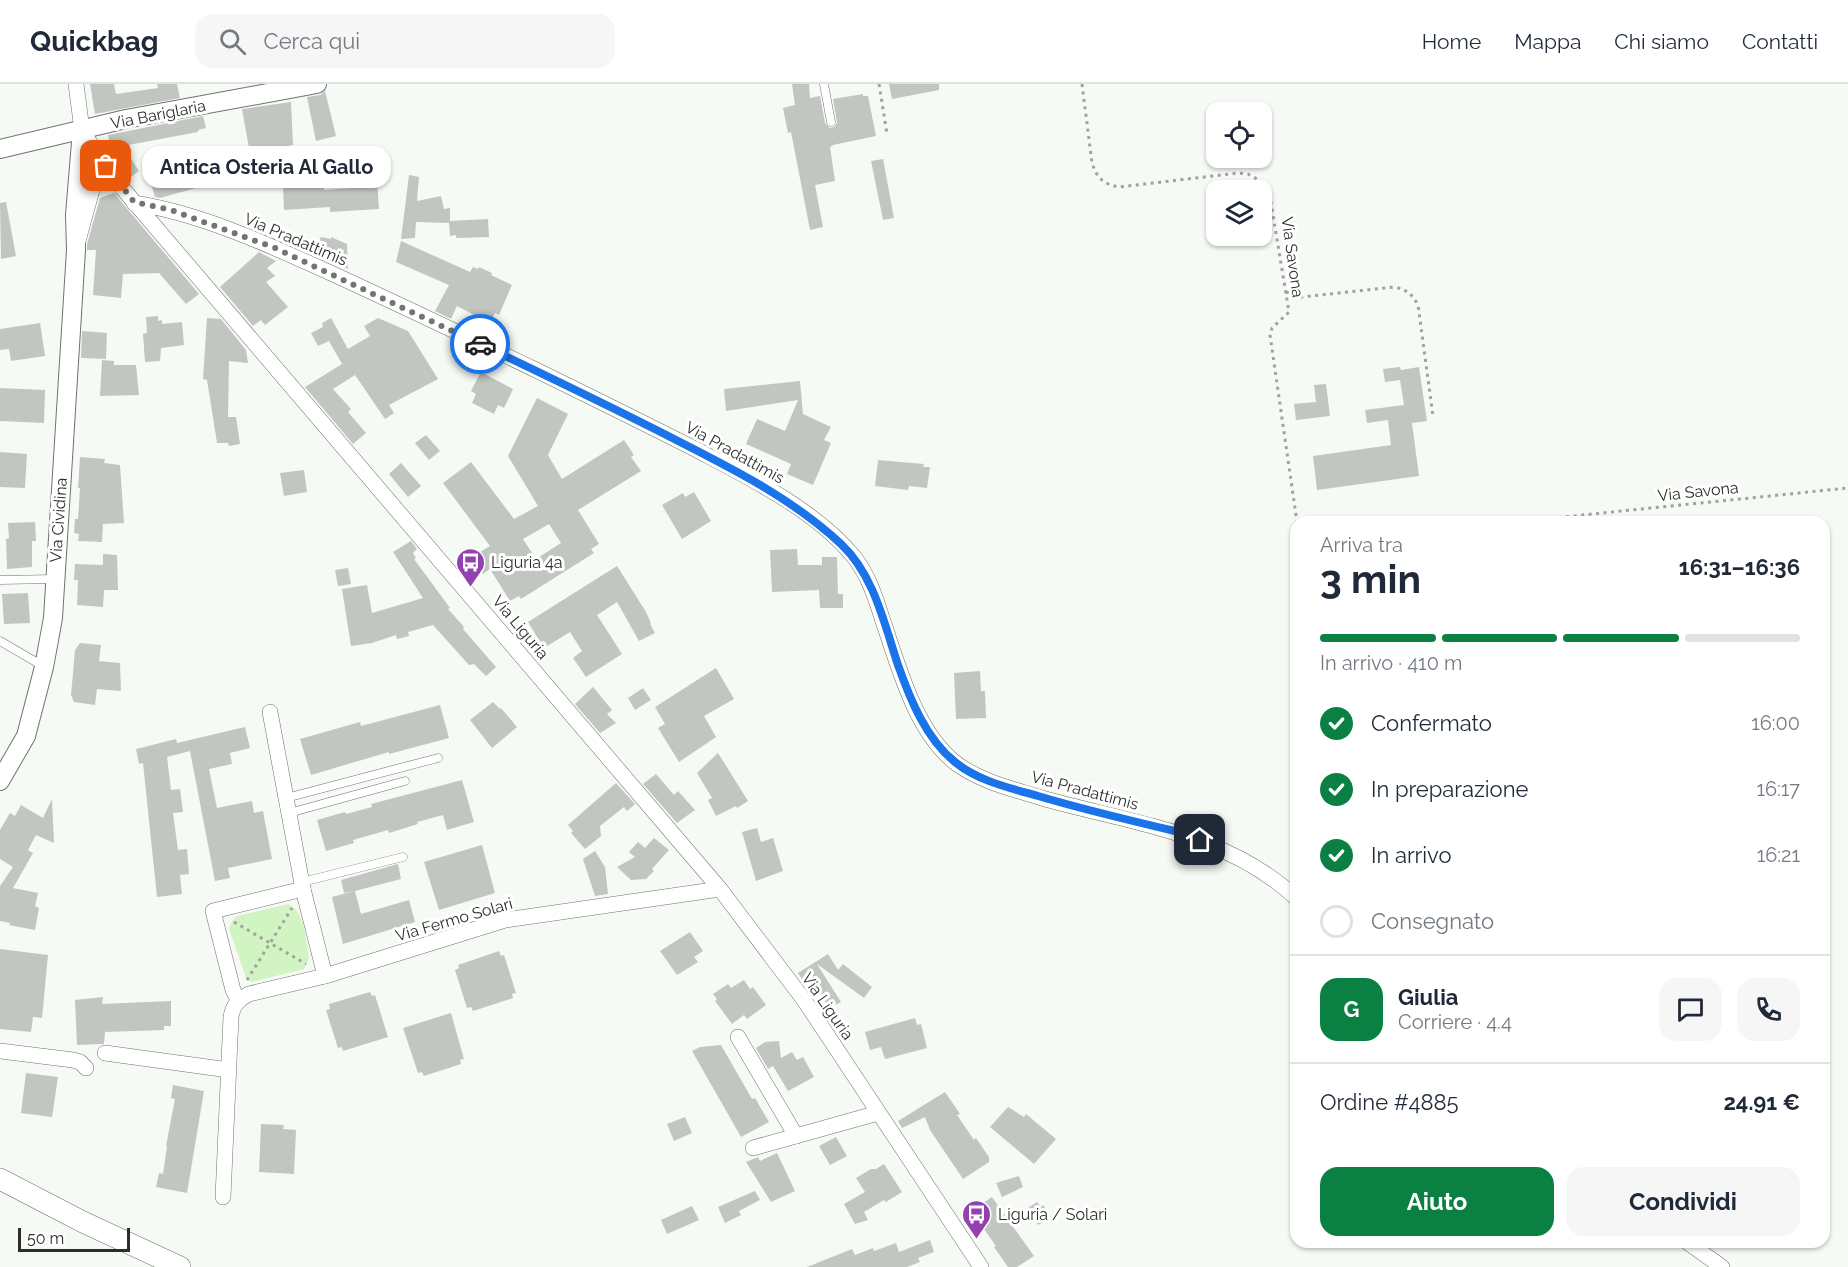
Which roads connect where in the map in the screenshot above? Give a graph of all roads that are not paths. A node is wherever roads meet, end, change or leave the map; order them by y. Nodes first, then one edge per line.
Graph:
1 (76, 84) edge
2 (317, 84) edge
3 (824, 84) edge
4 (831, 122) dead end
5 (82, 130) junction
6 (35, 142) junction
7 (0, 150) edge
8 (98, 156) junction
9 (80, 170) junction
10 (123, 189) junction
11 (134, 202) junction
12 (88, 206) junction
13 (76, 250) junction
14 (55, 579) junction
15 (0, 580) edge
16 (0, 641) edge
17 (44, 667) junction
18 (270, 712) dead end
19 (438, 758) dead end
20 (0, 781) edge
21 (405, 781) dead end
22 (287, 806) junction
23 (403, 857) dead end
24 (303, 886) junction
25 (720, 889) junction
26 (1290, 892) edge
27 (325, 976) junction
28 (238, 1000) junction
29 (738, 1036) dead end
30 (0, 1051) edge
31 (105, 1053) dead end
32 (86, 1068) dead end
33 (229, 1070) junction
34 (878, 1113) junction
35 (796, 1136) junction
36 (753, 1148) dead end
37 (0, 1179) edge
38 (223, 1197) dead end
39 (1695, 1248) edge
40 (180, 1267) edge
41 (981, 1267) edge
42 (1722, 1267) edge

1 - 5 street, Via Liguria
2 - 5 street, Via Bariglaria
3 - 4 lane
5 - 6 street, Via Bariglaria
5 - 8 street, Via Liguria
5 - 9 street, Via Cividina
6 - 7 street, Via Bariglaria
6 - 9 street
8 - 10 street, Via Liguria
8 - 12 street, Via Cividina
9 - 13 street, Via Cividina
10 - 11 street, Via Liguria
10 - 12 street
11 - 25 street, Via Liguria
11 - 26 street, Via Pradattimis
12 - 13 street, Via Cividina
13 - 14 street, Via Cividina
14 - 15 lane
14 - 17 street, Via Cividina
16 - 17 lane
17 - 20 street, Via Cividina
18 - 22 street
19 - 22 lane
21 - 22 lane
22 - 24 street
23 - 24 lane
24 - 27 street
24 - 28 street
25 - 27 street, Via Fermo Solari
25 - 34 street, Via Liguria
27 - 28 street, Via Fermo Solari
28 - 33 street
29 - 35 street
30 - 32 street
31 - 33 street
33 - 38 street
34 - 35 street
34 - 41 street, Via Liguria
35 - 36 street
37 - 40 main road
39 - 42 street

